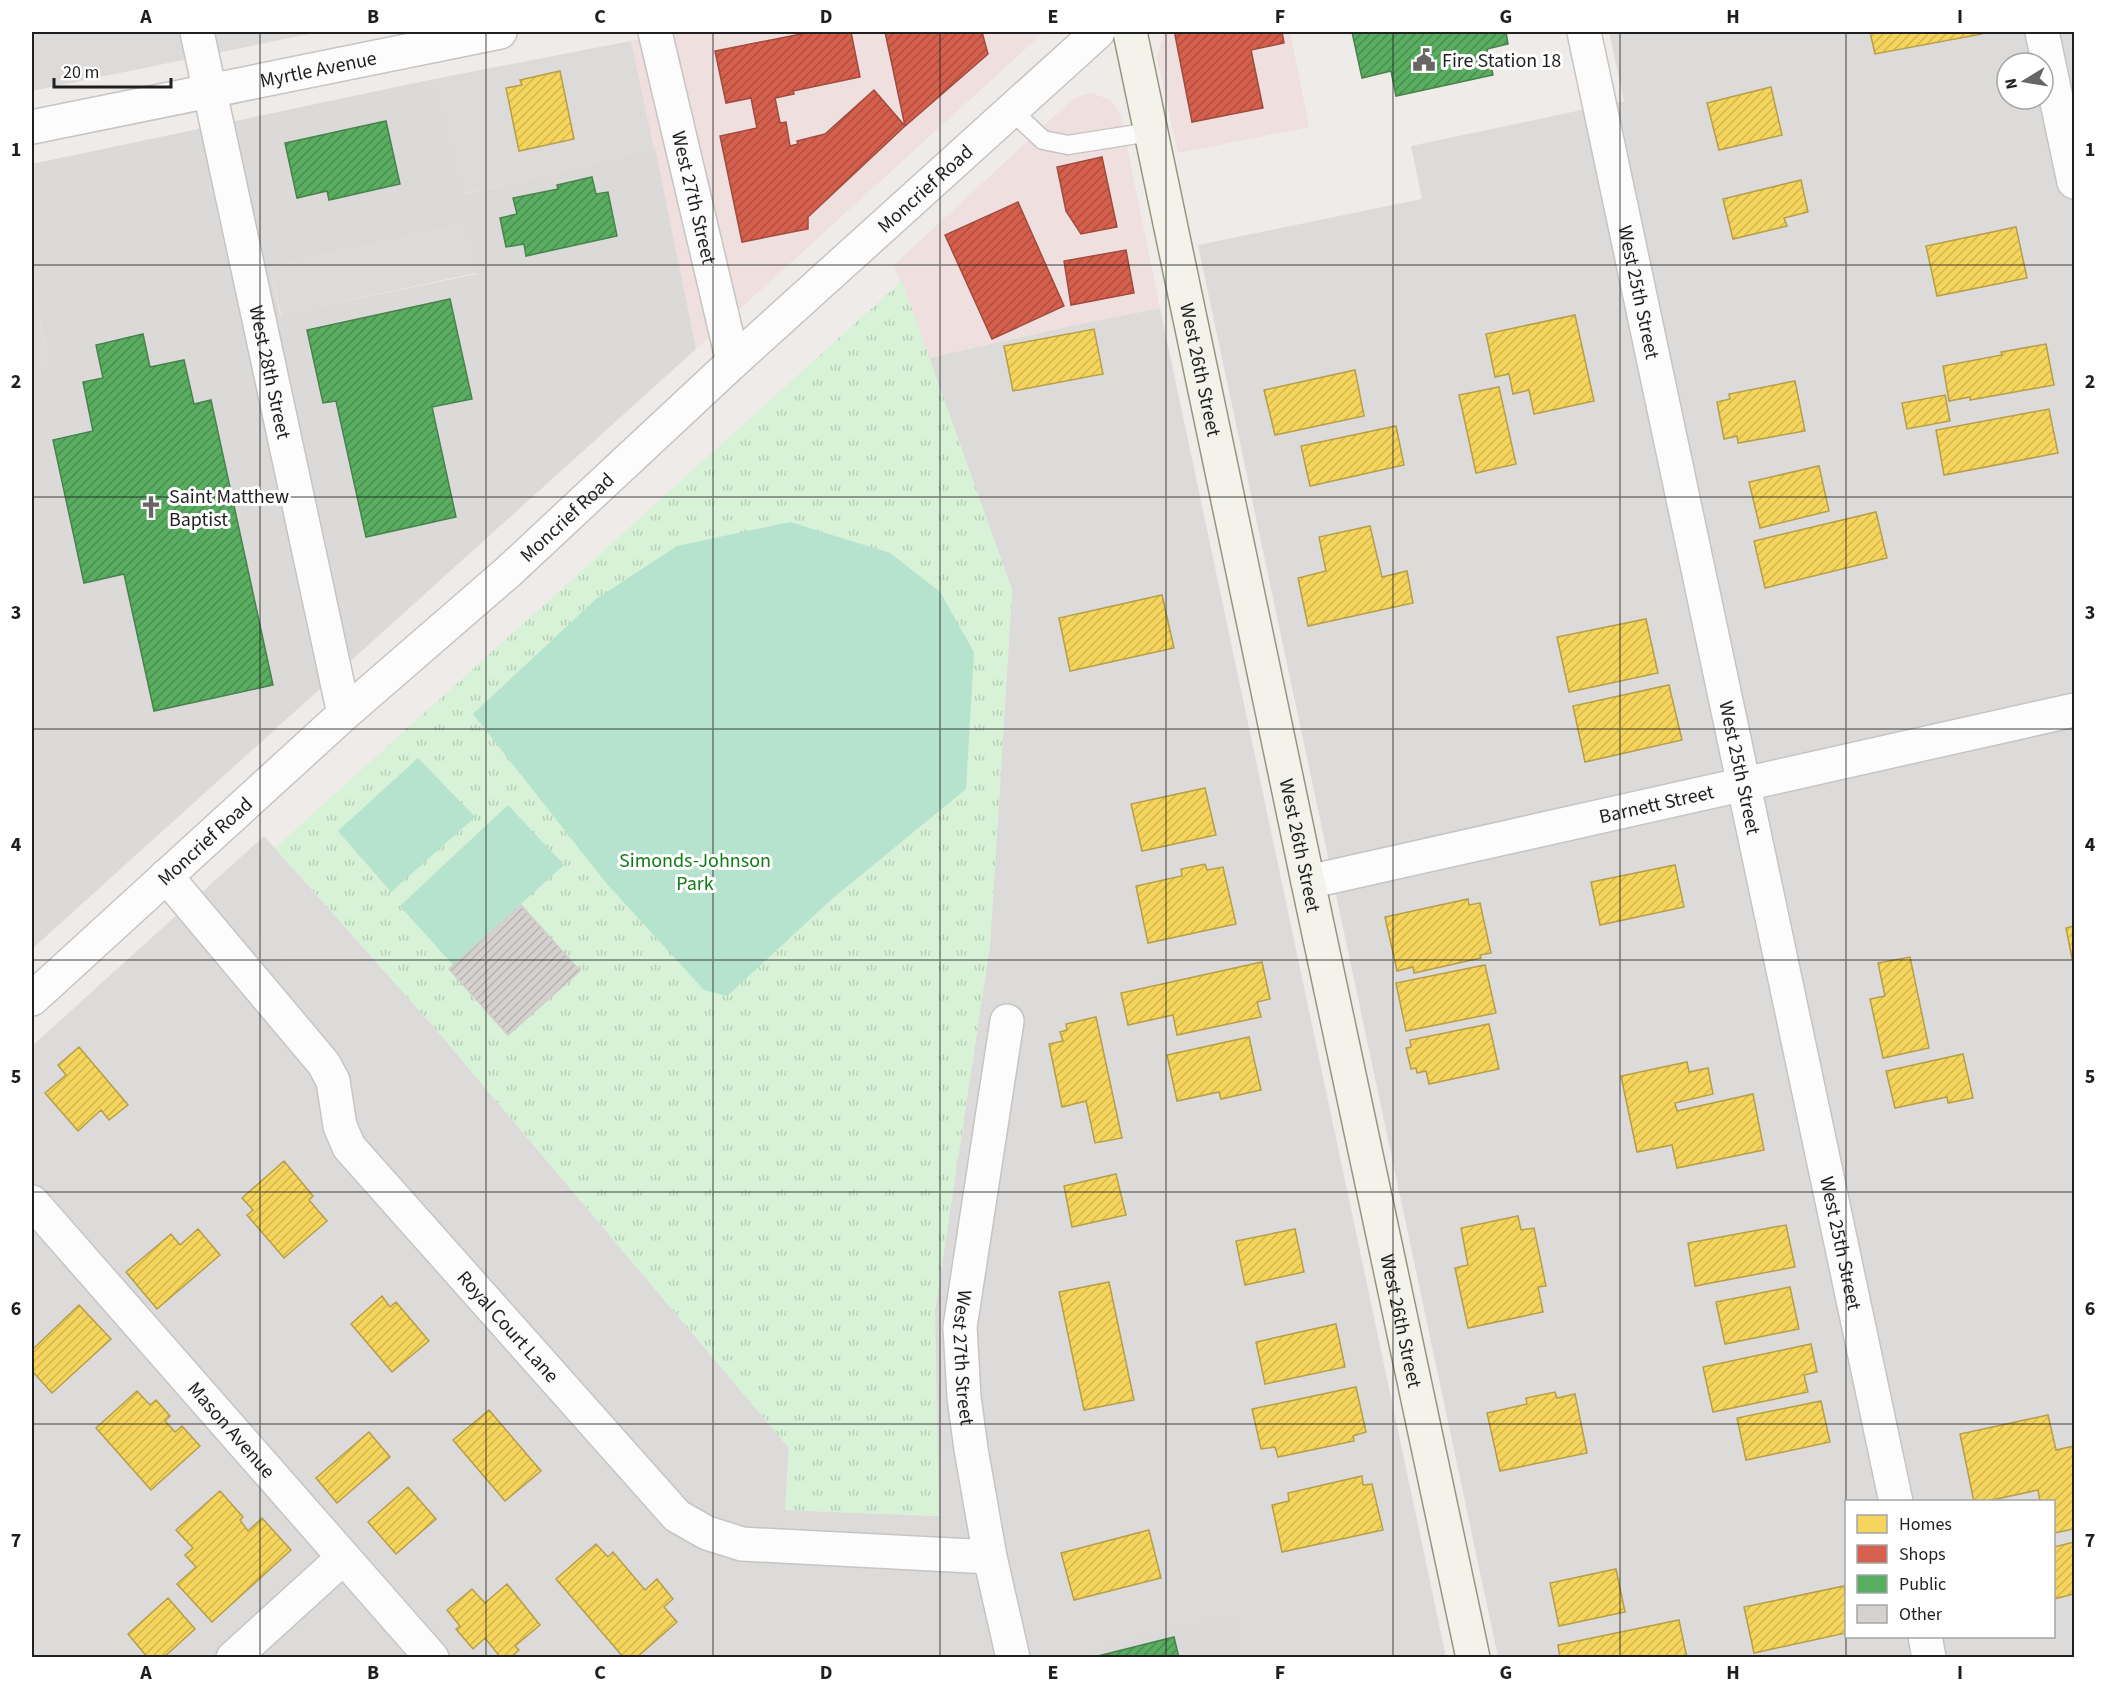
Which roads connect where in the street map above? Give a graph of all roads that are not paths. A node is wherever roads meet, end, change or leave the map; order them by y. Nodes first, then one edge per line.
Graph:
1 (196, 32) edge
2 (500, 32) edge
3 (656, 32) edge
4 (1098, 32) edge
5 (1130, 32) edge
6 (1584, 32) edge
7 (2042, 32) edge
8 (210, 92) junction
9 (1011, 110) junction
10 (32, 127) edge
11 (1150, 132) junction
12 (2074, 182) edge
13 (733, 362) junction
14 (2074, 710) edge
15 (344, 714) junction
16 (1743, 785) junction
17 (166, 876) junction
18 (1308, 882) junction
19 (32, 999) edge
20 (1007, 1021) dead end
21 (32, 1202) edge
22 (1896, 1500) edge
23 (990, 1557) junction
24 (343, 1558) junction
25 (1925, 1638) edge
26 (233, 1658) edge
27 (432, 1658) edge
28 (1012, 1658) edge
29 (1473, 1658) edge
30 (1929, 1658) edge

1 - 8 street, West 28th Street
2 - 8 street, Myrtle Avenue
3 - 13 street, West 27th Street
4 - 9 street, Moncrief Road
5 - 11 main road, West 26th Street
6 - 16 street, West 25th Street
7 - 12 street
8 - 10 street, Myrtle Avenue
8 - 15 street, West 28th Street
9 - 11 lane
9 - 13 street, Moncrief Road
11 - 18 main road, West 26th Street
13 - 15 street, Moncrief Road
14 - 16 street, Barnett Street
15 - 17 street, Moncrief Road
16 - 18 street, Barnett Street
16 - 22 street, West 25th Street
17 - 19 street, Moncrief Road
17 - 23 street, Royal Court Lane
18 - 29 main road, West 26th Street
20 - 23 street, West 27th Street
21 - 24 street, Mason Avenue
23 - 28 street, West 27th Street
24 - 26 street
24 - 27 street, Mason Avenue
25 - 30 street

